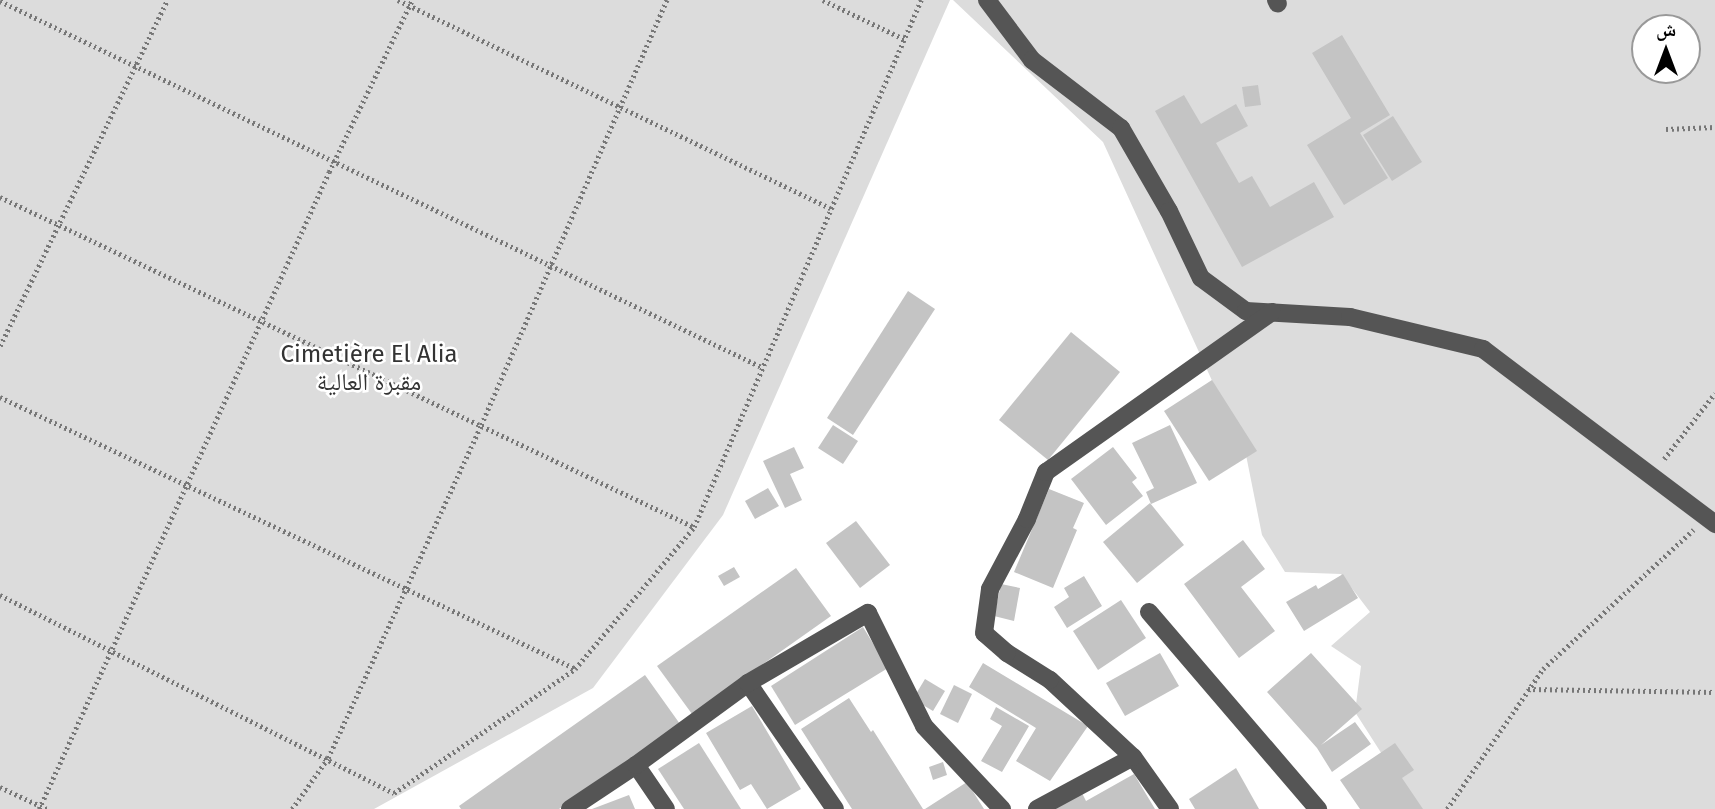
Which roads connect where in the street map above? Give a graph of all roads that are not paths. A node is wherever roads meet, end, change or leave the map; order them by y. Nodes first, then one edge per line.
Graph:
1 (987, 0) edge
2 (1272, 312) junction
3 (1711, 521) edge
4 (1149, 612) dead end
5 (748, 682) junction
6 (1133, 757) junction
7 (636, 765) junction
8 (570, 809) edge
9 (666, 809) edge
10 (835, 809) edge
11 (1002, 809) edge
12 (1037, 809) edge
13 (1170, 809) edge
14 (1318, 809) edge

1 - 2 street
2 - 3 street
2 - 6 street
4 - 14 street
5 - 7 street
5 - 10 street
5 - 11 street
6 - 12 street
6 - 13 street
7 - 8 street
7 - 9 street

